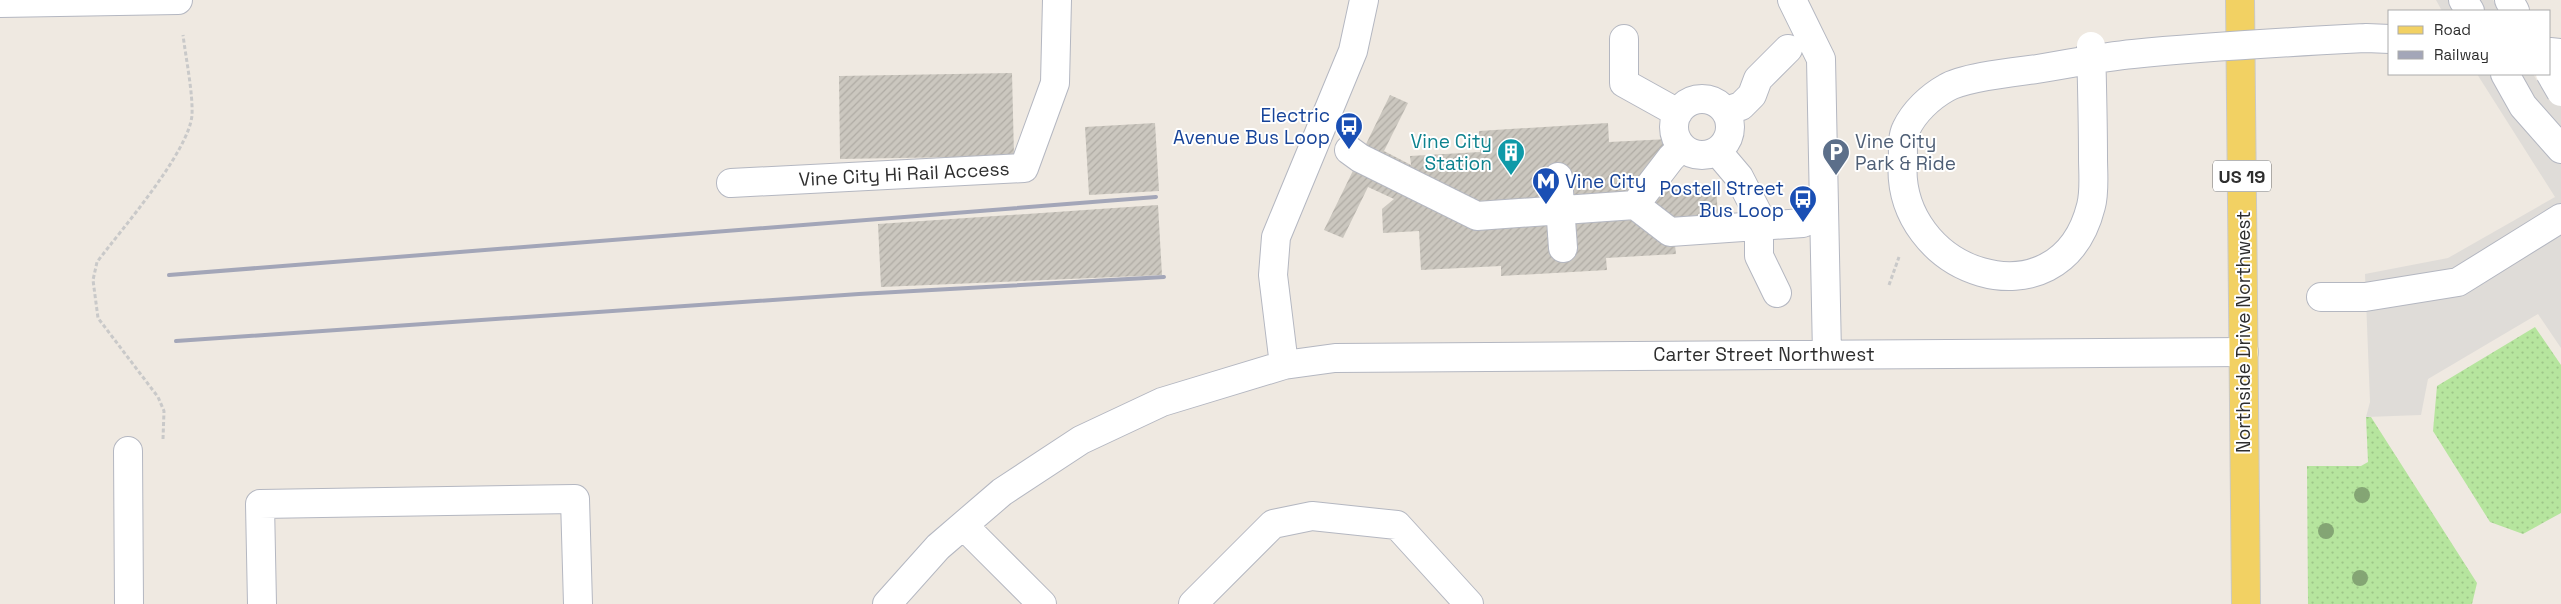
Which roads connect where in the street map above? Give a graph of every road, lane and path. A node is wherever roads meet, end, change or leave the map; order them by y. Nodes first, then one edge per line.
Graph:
1 (178, 0) edge
2 (1057, 0) edge
3 (1364, 0) edge
4 (1792, 0) edge
5 (2240, 0) edge
6 (0, 3) edge
7 (183, 34) dead end
8 (1624, 39) dead end
9 (2388, 39) edge
10 (2091, 46) dead end
11 (1788, 49) dead end
12 (2092, 60) edge
13 (2092, 60) edge
14 (2092, 60) edge
15 (2092, 60) edge
16 (2506, 75) edge
17 (2551, 75) edge
18 (2561, 92) edge
19 (1726, 111) junction
20 (1678, 113) junction
21 (1682, 147) junction
22 (2561, 149) edge
23 (1349, 150) dead end
24 (1717, 151) junction
25 (1558, 177) dead end
26 (731, 183) dead end
27 (1635, 205) junction
28 (1560, 210) junction
29 (1757, 212) dead end
30 (2561, 218) edge
31 (1803, 223) dead end
32 (1759, 240) dead end
33 (1563, 248) dead end
34 (1777, 293) dead end
35 (2321, 297) dead end
36 (2244, 352) junction
37 (1827, 354) junction
38 (1284, 365) junction
39 (128, 451) joint
40 (964, 526) junction
41 (130, 604) edge
42 (262, 604) edge
43 (578, 604) edge
44 (887, 604) edge
45 (1042, 604) edge
46 (1194, 604) edge
47 (1470, 604) edge
48 (2246, 604) edge

1 - 6 street
2 - 26 street, Vine City Hi Rail Access
3 - 38 street
4 - 37 street
5 - 36 main road, Northside Drive Northwest / US 19
7 - 39 path
8 - 20 street
9 - 15 street, bridge
10 - 12 street, bridge
11 - 19 street
13 - 14 street, bridge
16 - 22 street
17 - 18 street, bridge
19 - 20 street
19 - 24 street
20 - 21 street
21 - 24 street
21 - 27 street
23 - 28 street
24 - 29 street
25 - 28 street
27 - 28 street
27 - 31 street
28 - 33 street
30 - 35 street
32 - 34 street
36 - 37 street, Carter Street Northwest
36 - 48 main road, Northside Drive Northwest / US 19
37 - 38 street, Carter Street Northwest
38 - 40 street, Carter Street Northwest
39 - 41 street
40 - 44 street, Carter Street Northwest
40 - 45 street
42 - 43 street
46 - 47 street

